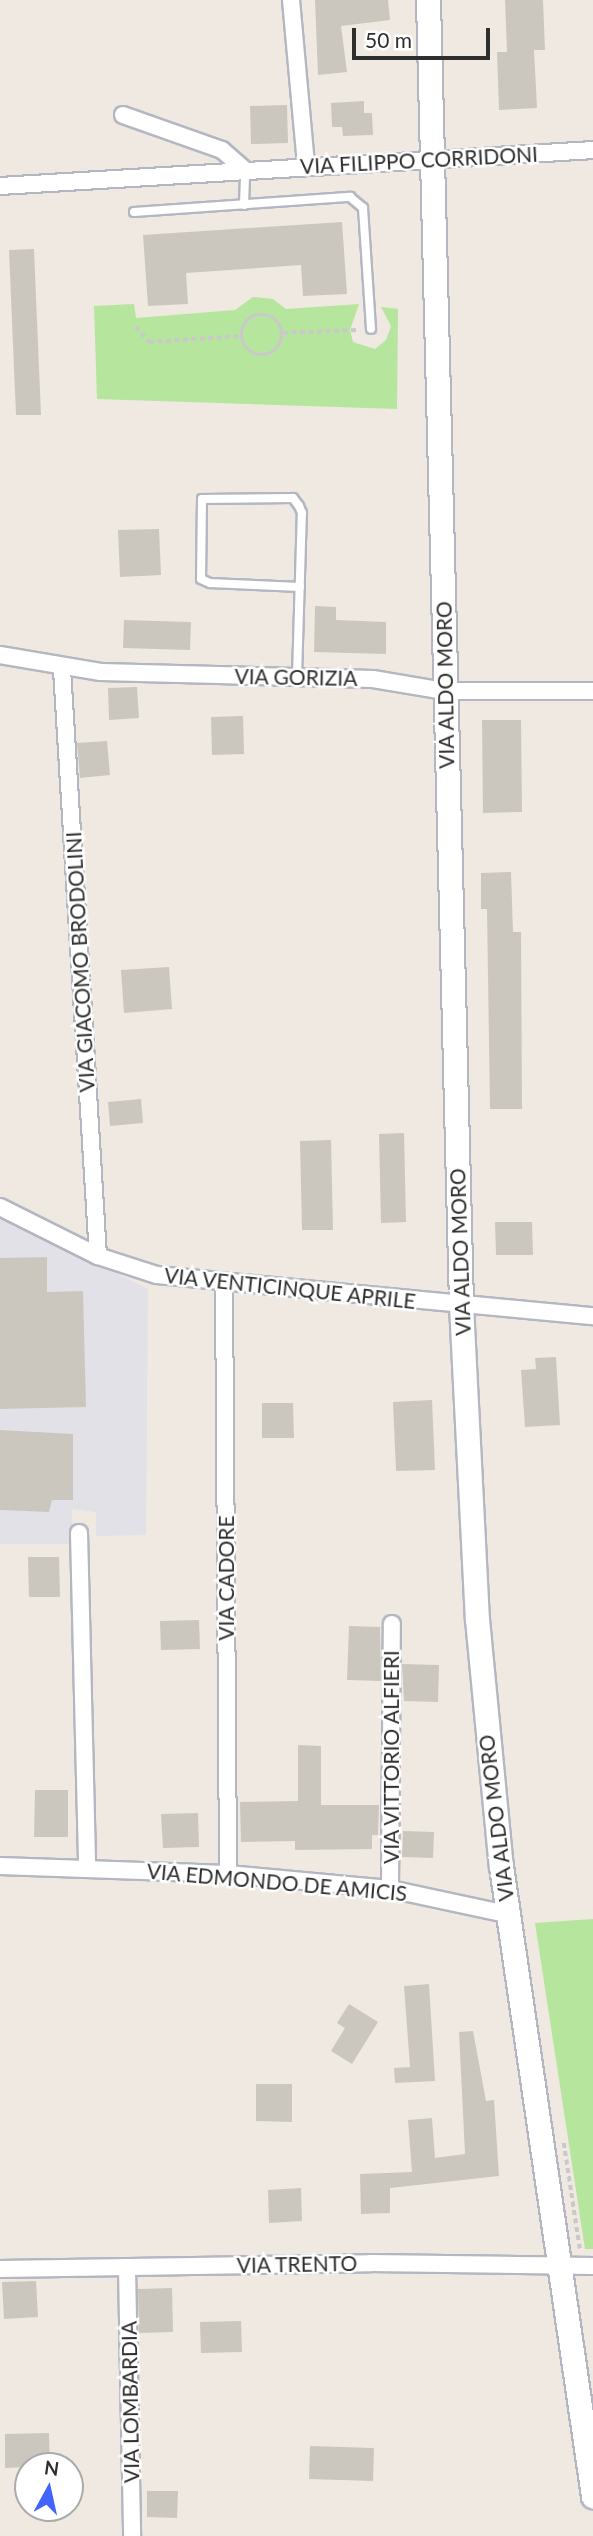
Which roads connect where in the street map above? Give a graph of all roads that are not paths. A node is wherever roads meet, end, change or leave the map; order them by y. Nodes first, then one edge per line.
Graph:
1 (292, 0) edge
2 (428, 0) edge
3 (123, 115) dead end
4 (593, 150) edge
5 (433, 160) junction
6 (306, 166) junction
7 (245, 170) junction
8 (0, 186) edge
9 (244, 205) junction
10 (134, 212) dead end
11 (371, 329) road end
12 (300, 587) junction
13 (0, 655) edge
14 (62, 669) junction
15 (297, 677) junction
16 (445, 691) junction
17 (593, 691) edge
18 (0, 1208) edge
19 (98, 1256) junction
20 (224, 1283) junction
21 (461, 1305) junction
22 (593, 1316) edge
23 (79, 1533) dead end
24 (392, 1625) dead end
25 (0, 1866) edge
26 (87, 1867) junction
27 (228, 1874) junction
28 (390, 1889) junction
29 (507, 1914) junction
30 (593, 2266) edge
31 (562, 2267) junction
32 (127, 2268) junction
33 (0, 2269) edge
34 (593, 2496) edge
35 (132, 2536) edge

1 - 6 street
2 - 5 main road, VIA ALDO MORO
3 - 7 street
4 - 5 street, VIA FILIPPO CORRIDONI
5 - 6 street, VIA FILIPPO CORRIDONI
5 - 16 main road, VIA ALDO MORO
6 - 7 street, VIA FILIPPO CORRIDONI
7 - 8 street, VIA FILIPPO CORRIDONI
7 - 9 lane
9 - 10 lane
9 - 11 lane
12 - 12 lane
12 - 15 lane
13 - 14 street, VIA GORIZIA
14 - 15 street, VIA GORIZIA
14 - 19 street, VIA GIACOMO BRODOLINI
15 - 16 street, VIA GORIZIA
16 - 17 street, VIA GORIZIA
16 - 21 main road, VIA ALDO MORO
18 - 19 street, VIA VENTICINQUE APRILE
19 - 20 street, VIA VENTICINQUE APRILE
20 - 21 street, VIA VENTICINQUE APRILE
20 - 27 street, VIA CADORE
21 - 22 street, VIA VENTICINQUE APRILE
21 - 29 main road, VIA ALDO MORO
23 - 26 street
24 - 28 street, VIA VITTORIO ALFIERI
25 - 26 street, VIA EDMONDO DE AMICIS
26 - 27 street, VIA EDMONDO DE AMICIS
27 - 28 street, VIA EDMONDO DE AMICIS
28 - 29 street, VIA EDMONDO DE AMICIS
29 - 31 main road, VIA ALDO MORO
30 - 31 street, VIA TRENTO
31 - 32 street, VIA TRENTO
31 - 34 main road, VIA ALDO MORO
32 - 33 street, VIA TRENTO
32 - 35 street, VIA LOMBARDIA

